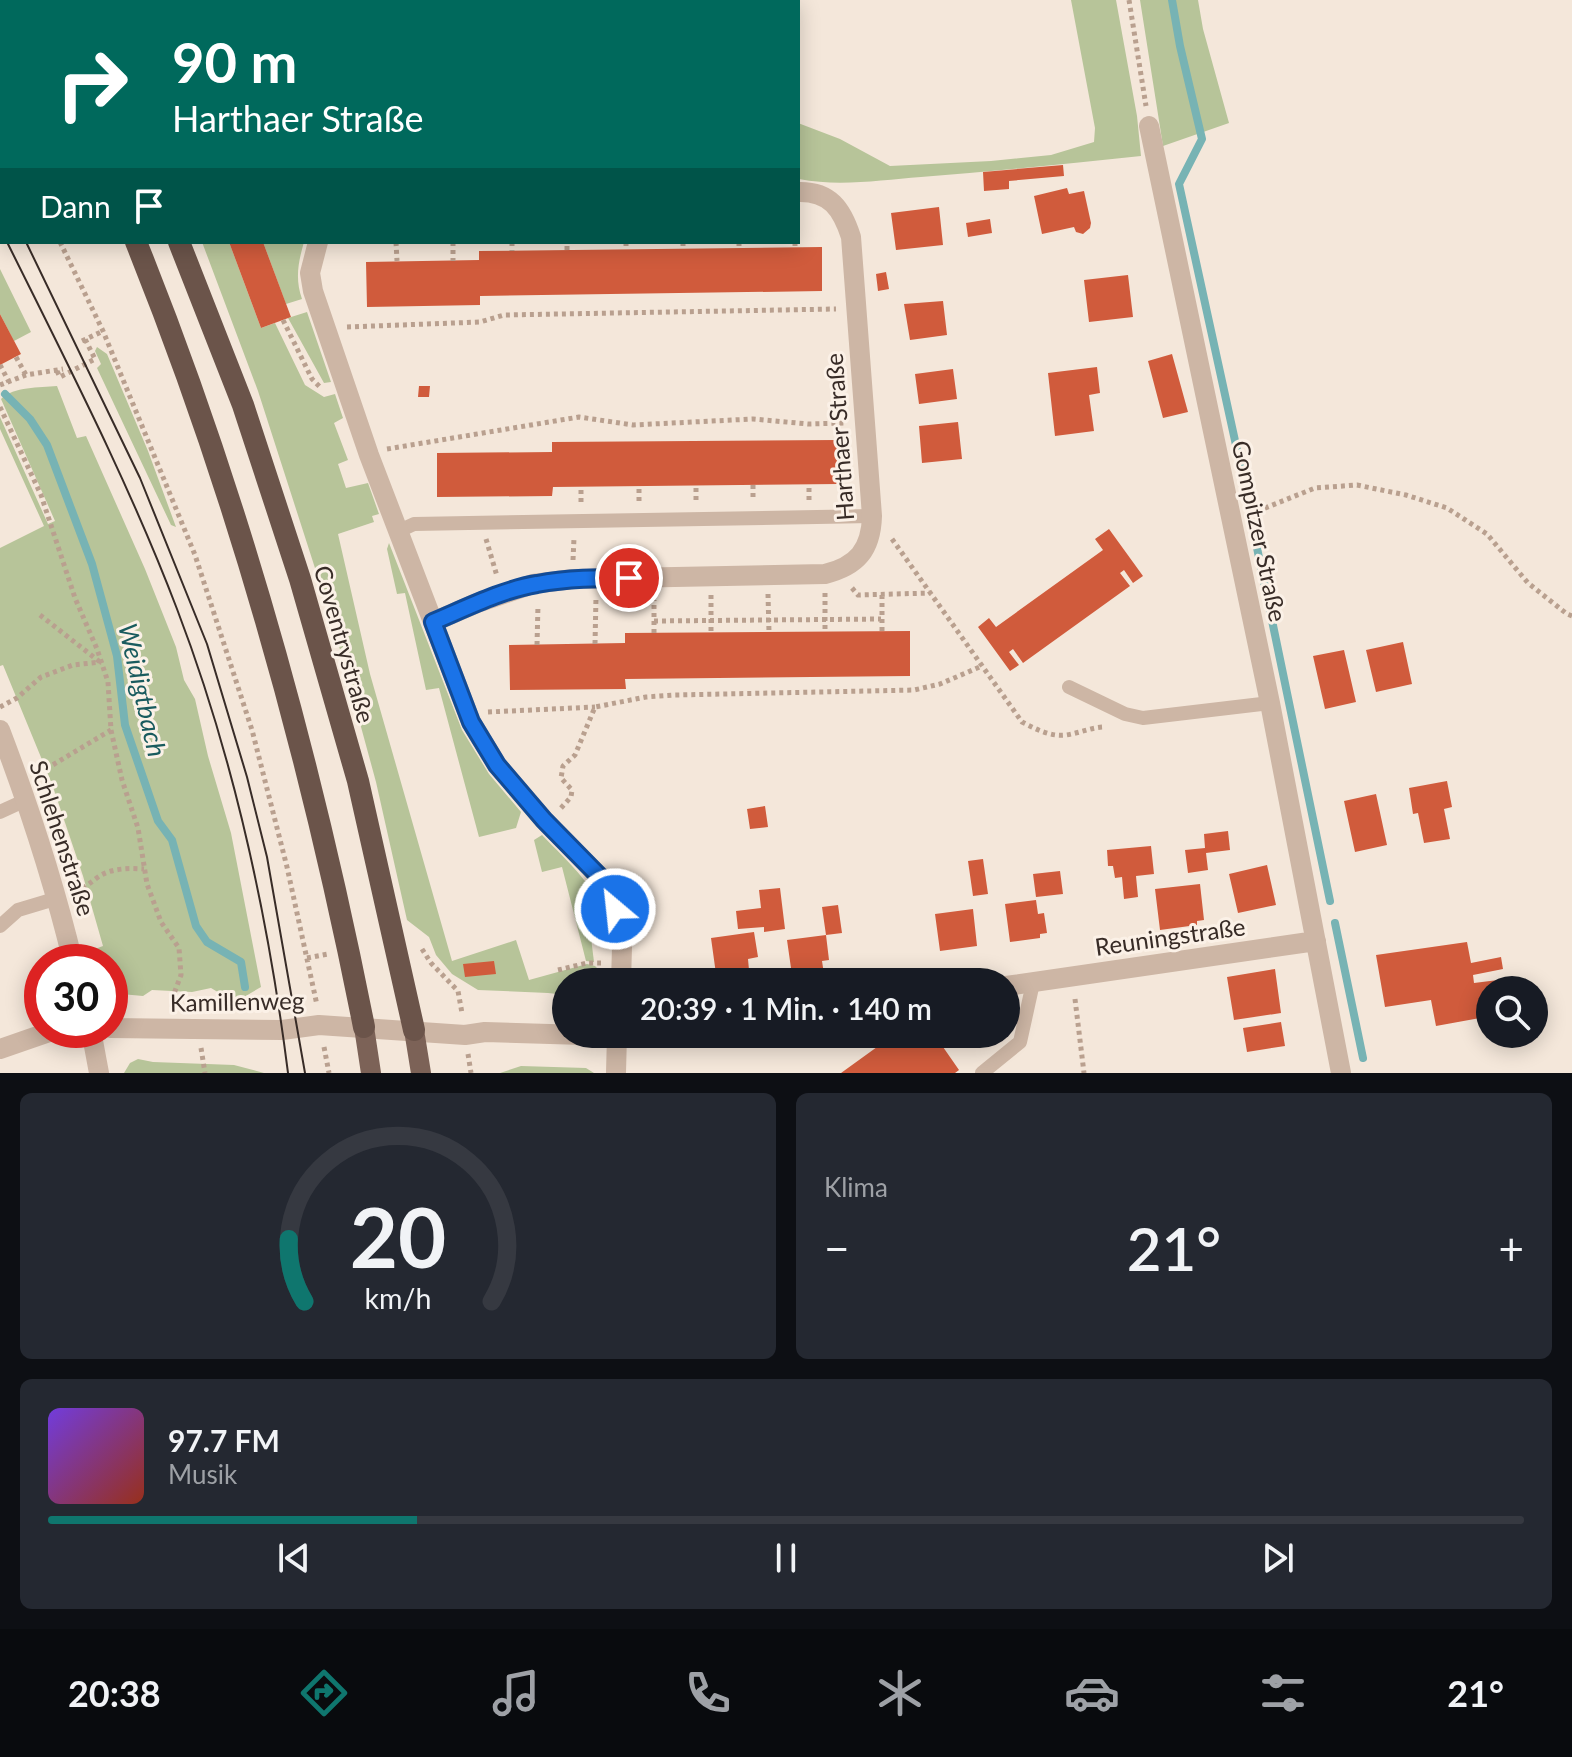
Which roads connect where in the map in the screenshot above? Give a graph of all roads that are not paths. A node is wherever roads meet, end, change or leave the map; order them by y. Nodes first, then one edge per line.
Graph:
1 (1149, 126) road end
2 (800, 192) edge
3 (137, 244) edge
4 (180, 244) edge
5 (317, 244) edge
6 (872, 516) junction
7 (399, 531) junction
8 (433, 622) junction
9 (1069, 687) dead end
10 (1270, 703) junction
11 (0, 730) edge
12 (26, 800) junction
13 (0, 812) edge
14 (58, 898) junction
15 (0, 926) edge
16 (1316, 941) junction
17 (69, 944) edge
18 (621, 968) edge
19 (1033, 983) junction
20 (1020, 984) edge
21 (364, 1027) junction
22 (128, 1028) edge
23 (414, 1030) junction
24 (552, 1034) edge
25 (24, 1041) edge
26 (94, 1048) edge
27 (617, 1048) edge
28 (0, 1049) edge
29 (99, 1073) edge
30 (371, 1073) edge
31 (421, 1073) edge
32 (616, 1073) edge
33 (982, 1073) edge
34 (1341, 1073) edge

1 - 10 street, Gompitzer Straße
2 - 6 street, Harthaer Straße
3 - 21 highway
4 - 23 highway, Coventrystraße
5 - 7 street
6 - 7 lane
6 - 8 street, Harthaer Straße
7 - 8 street
8 - 18 street
9 - 10 lane
10 - 16 street, Gompitzer Straße
11 - 12 street, Schlehenstraße
12 - 13 lane
12 - 14 street, Schlehenstraße
14 - 15 lane
14 - 17 street, Schlehenstraße
16 - 19 street, Reuningstraße
16 - 34 street, Gompitzer Straße
19 - 20 street, Reuningstraße
19 - 33 lane
21 - 22 street, Kamillenweg
21 - 23 street
21 - 30 main road
23 - 24 street
23 - 31 main road, Coventrystraße
25 - 28 street
26 - 29 street
27 - 32 street

